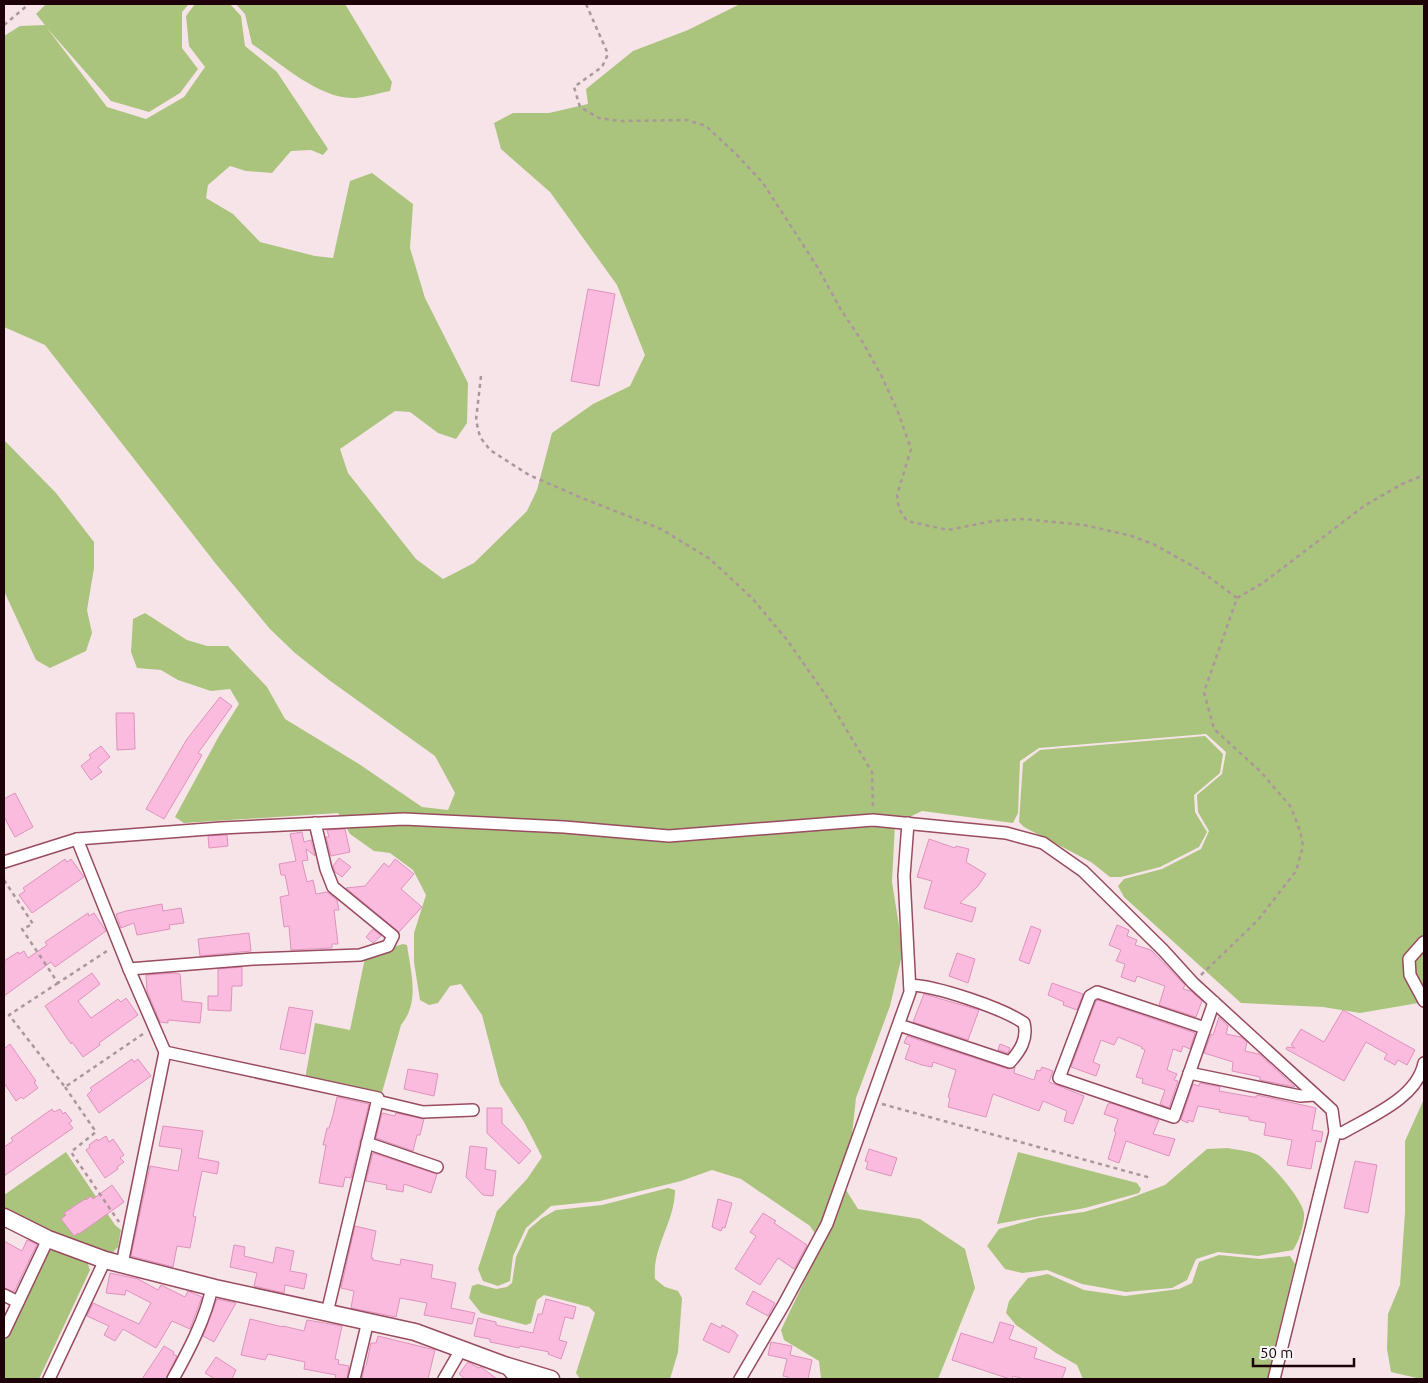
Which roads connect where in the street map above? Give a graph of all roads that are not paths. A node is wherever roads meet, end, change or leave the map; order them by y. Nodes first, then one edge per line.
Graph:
1 (315, 823) junction
2 (908, 823) junction
3 (77, 839) junction
4 (4, 862) edge
5 (1424, 942) edge
6 (129, 969) junction
7 (910, 985) junction
8 (1424, 1001) edge
9 (1214, 1002) junction
10 (899, 1025) junction
11 (1205, 1028) junction
12 (165, 1052) junction
13 (1424, 1062) edge
14 (1189, 1073) junction
15 (1315, 1095) junction
16 (377, 1102) junction
17 (473, 1110) dead end
18 (1335, 1132) junction
19 (367, 1143) junction
20 (437, 1167) dead end
21 (5, 1220) edge
22 (48, 1239) junction
23 (105, 1260) junction
24 (122, 1264) junction
25 (212, 1287) junction
26 (4, 1295) edge
27 (18, 1302) junction
28 (326, 1312) junction
29 (368, 1321) junction
30 (4, 1332) edge
31 (462, 1348) junction
32 (504, 1365) junction
33 (49, 1379) edge
34 (173, 1379) edge
35 (354, 1379) edge
36 (444, 1379) edge
37 (516, 1379) edge
38 (551, 1379) edge
39 (740, 1379) edge
40 (1274, 1379) edge

1 - 2 street
1 - 3 street
1 - 6 street
2 - 7 street
2 - 9 street
3 - 4 street
3 - 6 street
5 - 8 street
6 - 12 street
7 - 10 street
7 - 10 street
9 - 11 street
9 - 15 street
10 - 39 street
11 - 14 street
11 - 14 street
12 - 16 street
12 - 24 street
13 - 18 street
14 - 15 street
15 - 18 street
16 - 17 street
16 - 19 street
18 - 40 street
19 - 20 street
19 - 28 street
21 - 22 street
22 - 23 street
22 - 27 street
23 - 24 street
23 - 33 street
24 - 25 street
25 - 28 street
25 - 34 street
26 - 27 street
27 - 30 street
28 - 29 street
29 - 31 street
29 - 35 street
31 - 32 street
31 - 36 street
32 - 37 street
32 - 38 street

